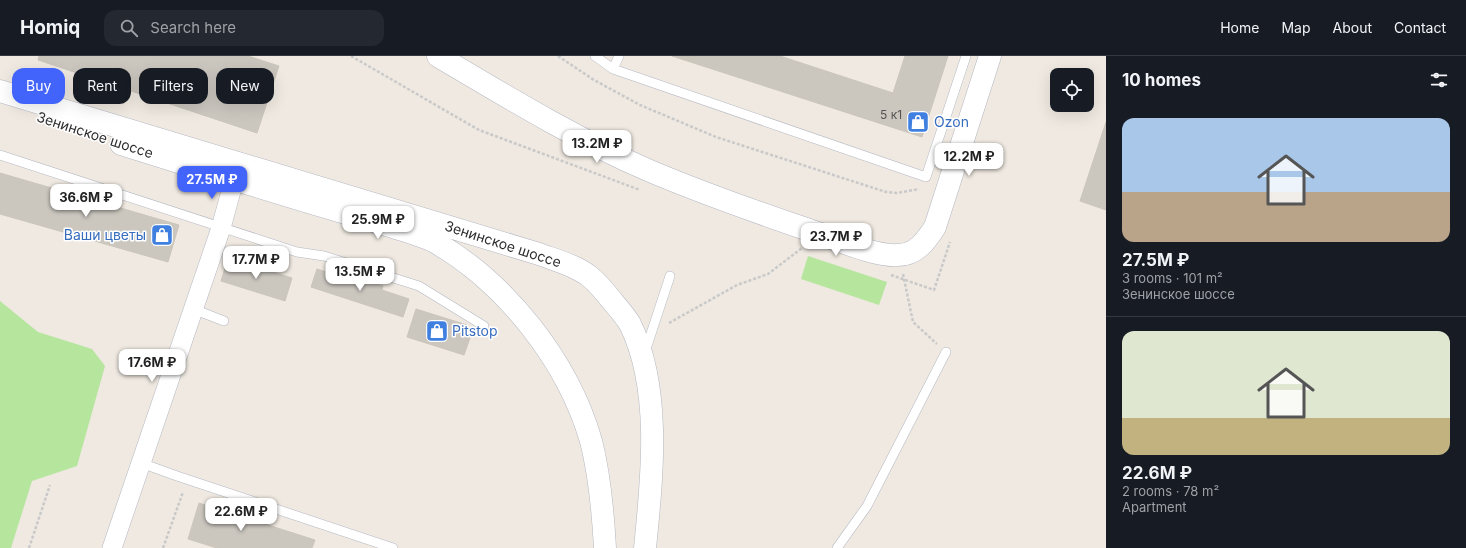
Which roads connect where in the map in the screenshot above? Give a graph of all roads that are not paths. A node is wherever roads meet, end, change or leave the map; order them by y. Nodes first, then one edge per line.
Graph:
1 (438, 56) edge
2 (595, 56) edge
3 (619, 56) edge
4 (966, 56) edge
5 (990, 56) edge
6 (613, 69) junction
7 (0, 91) edge
8 (0, 105) edge
9 (0, 155) edge
10 (234, 180) junction
11 (221, 228) junction
12 (670, 276) dead end
13 (193, 309) junction
14 (224, 321) dead end
15 (484, 326) dead end
16 (946, 352) road end
17 (643, 359) junction
18 (141, 463) junction
19 (112, 548) edge
20 (393, 548) edge
21 (605, 548) edge
22 (645, 548) edge
23 (837, 548) edge

1 - 5 main road
2 - 6 lane
3 - 6 lane
4 - 6 lane
7 - 17 main road, Зенинское шоссе
8 - 10 main road, Зенинское шоссе
9 - 11 lane
10 - 11 street
10 - 21 main road, Зенинское шоссе
11 - 13 street
11 - 15 lane
12 - 17 lane
13 - 14 lane
13 - 18 street
16 - 23 lane
17 - 22 main road, Зенинское шоссе
18 - 19 street
18 - 20 lane

